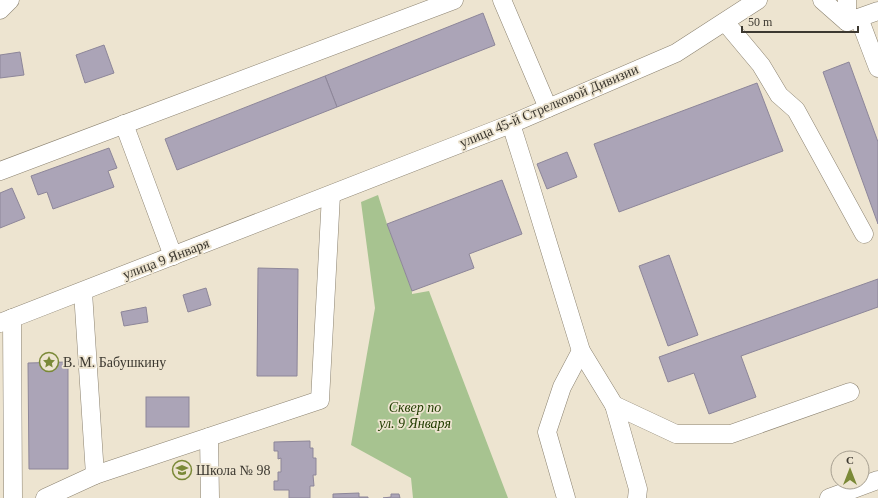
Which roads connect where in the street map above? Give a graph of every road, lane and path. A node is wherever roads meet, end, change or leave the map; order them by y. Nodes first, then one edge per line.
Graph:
1 (10, 0) edge
2 (454, 0) edge
3 (502, 0) edge
4 (758, 0) edge
5 (822, 0) edge
6 (847, 0) edge
7 (0, 10) edge
8 (878, 11) edge
9 (853, 20) junction
10 (724, 22) junction
11 (878, 68) edge
12 (548, 108) junction
13 (124, 124) junction
14 (510, 124) junction
15 (0, 171) edge
16 (331, 195) junction
17 (864, 234) dead end
18 (173, 256) junction
19 (83, 292) junction
20 (6, 321) edge
21 (581, 351) junction
22 (850, 392) dead end
23 (614, 405) junction
24 (209, 438) junction
25 (95, 475) junction
26 (878, 480) edge
27 (13, 498) edge
28 (45, 498) edge
29 (210, 498) edge
30 (566, 498) edge
31 (637, 498) edge
32 (829, 498) edge

1 - 7 street
2 - 13 street
3 - 12 street
4 - 10 street, улица 45-й Стрелковой Дивизии
5 - 9 street
6 - 9 street
8 - 9 street
9 - 11 street
10 - 12 street, улица 45-й Стрелковой Дивизии
10 - 17 street
12 - 14 street, улица 45-й Стрелковой Дивизии
13 - 15 street
13 - 18 street
14 - 16 street, улица 45-й Стрелковой Дивизии
14 - 21 street
16 - 18 street, улица 9 Января
16 - 24 street
18 - 19 street, улица 9 Января
19 - 20 street, улица 9 Января
19 - 25 street
20 - 27 street
21 - 23 street
21 - 30 street
22 - 23 street
23 - 31 street
24 - 25 street
24 - 29 street
25 - 28 street
26 - 32 street

